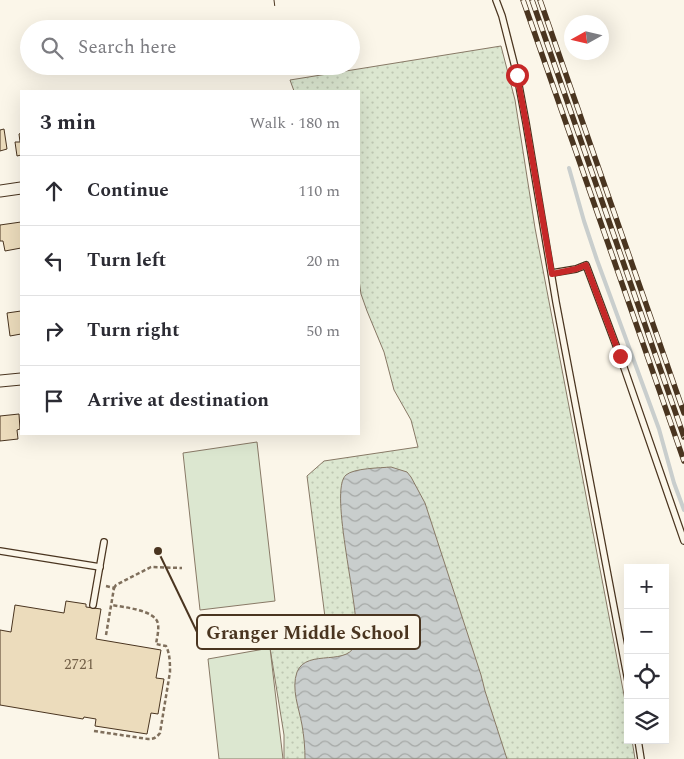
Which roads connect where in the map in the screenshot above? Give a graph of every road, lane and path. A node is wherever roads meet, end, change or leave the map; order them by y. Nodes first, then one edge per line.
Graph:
1 (496, 0) edge
2 (20, 188) edge
3 (0, 190) edge
4 (552, 274) junction
5 (20, 379) edge
6 (0, 381) edge
7 (684, 541) edge
8 (104, 542) dead end
9 (0, 551) edge
10 (100, 567) junction
11 (182, 568) dead end
12 (104, 586) dead end
13 (114, 588) junction
14 (93, 605) dead end
15 (111, 605) junction
16 (106, 635) dead end
17 (624, 660) edge
18 (94, 731) dead end
19 (639, 744) edge
20 (641, 759) edge

1 - 4 lane
2 - 3 street
4 - 7 lane
4 - 17 lane
5 - 6 street
8 - 10 lane
9 - 10 lane
10 - 14 lane
11 - 13 path
12 - 13 path
13 - 15 path
15 - 16 path
15 - 18 path
19 - 20 lane

